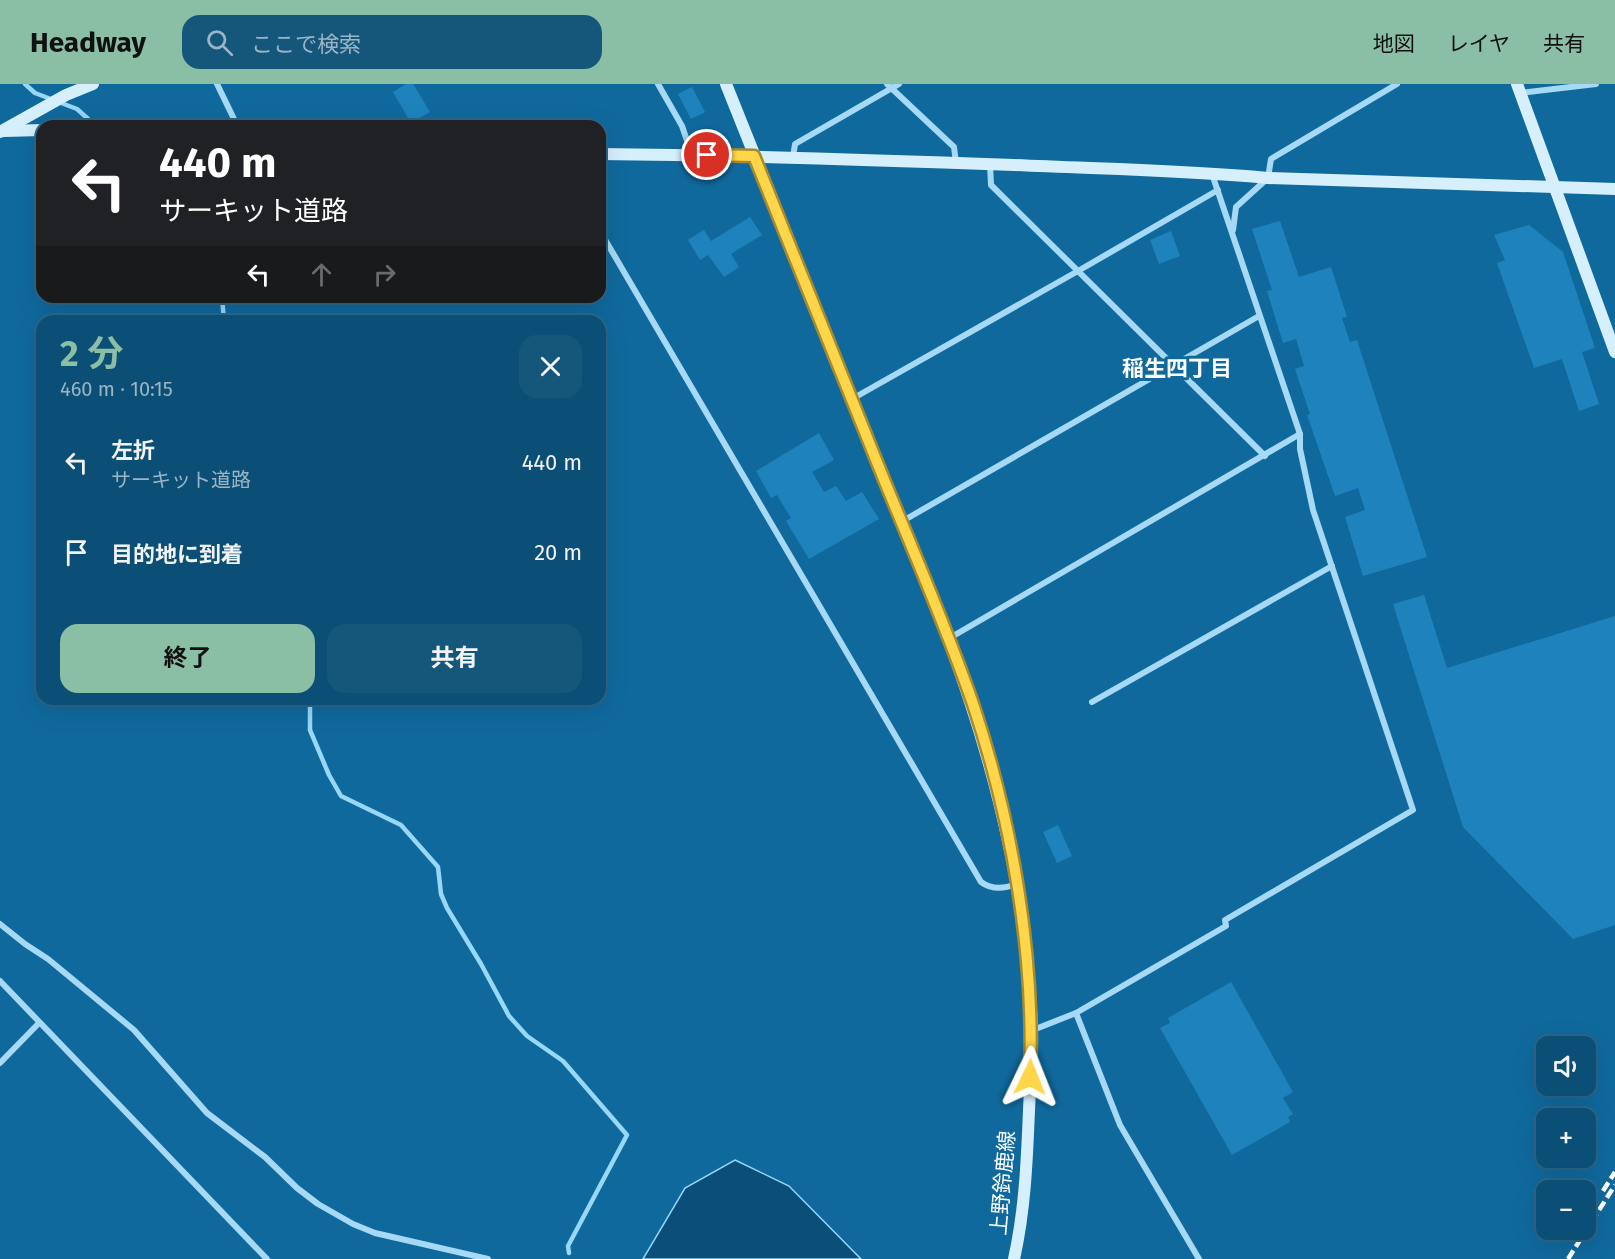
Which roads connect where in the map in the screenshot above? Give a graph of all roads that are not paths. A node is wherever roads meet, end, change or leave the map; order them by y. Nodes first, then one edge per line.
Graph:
1 (93, 84) edge
2 (217, 84) edge
3 (657, 84) edge
4 (726, 84) edge
5 (899, 84) edge
6 (1397, 84) edge
7 (1596, 84) edge
8 (890, 86) edge
9 (1519, 88) edge
10 (234, 120) dead end
11 (36, 130) edge
12 (0, 131) edge
13 (606, 154) edge
14 (692, 155) junction
15 (754, 156) junction
16 (793, 157) junction
17 (956, 163) junction
18 (990, 164) junction
19 (1212, 173) junction
20 (1268, 178) junction
21 (1556, 187) junction
22 (1218, 189) junction
23 (1615, 189) edge
24 (1233, 237) junction
25 (606, 241) edge
26 (1078, 271) junction
27 (1259, 316) junction
28 (1615, 352) edge
29 (1174, 365) junction
30 (852, 399) junction
31 (1300, 434) junction
32 (1265, 456) junction
33 (902, 522) junction
34 (1332, 566) junction
35 (948, 639) junction
36 (1092, 702) dead end
37 (1016, 884) junction
38 (0, 924) edge
39 (0, 981) edge
40 (1076, 1013) junction
41 (39, 1023) junction
42 (1032, 1030) junction
43 (0, 1063) edge
44 (267, 1259) edge
45 (488, 1259) edge
46 (1014, 1259) edge
47 (1199, 1259) edge

1 - 12 street
2 - 10 street
3 - 14 street
4 - 15 street, 上野鈴鹿線
5 - 8 street
6 - 20 street
7 - 9 street
8 - 16 street
8 - 17 street
9 - 21 street
11 - 12 street
13 - 14 street
14 - 15 street
15 - 16 street
15 - 30 street, 上野鈴鹿線
16 - 17 street
17 - 18 street
18 - 19 street
18 - 26 street
19 - 20 street
19 - 22 street
20 - 21 street
20 - 24 street
21 - 23 street
21 - 28 street
22 - 24 street
22 - 26 street
24 - 27 street
25 - 37 street
26 - 29 street
26 - 30 street
27 - 29 street
27 - 31 street
29 - 32 street
29 - 33 street
30 - 33 street, 上野鈴鹿線
31 - 32 street
31 - 34 street
32 - 35 street
33 - 35 street, 上野鈴鹿線
34 - 36 street
34 - 40 street
35 - 37 street, 上野鈴鹿線
37 - 42 street, 上野鈴鹿線
38 - 45 street
39 - 41 street
40 - 42 street
40 - 47 street
41 - 43 street
41 - 44 street
42 - 46 street, 上野鈴鹿線

